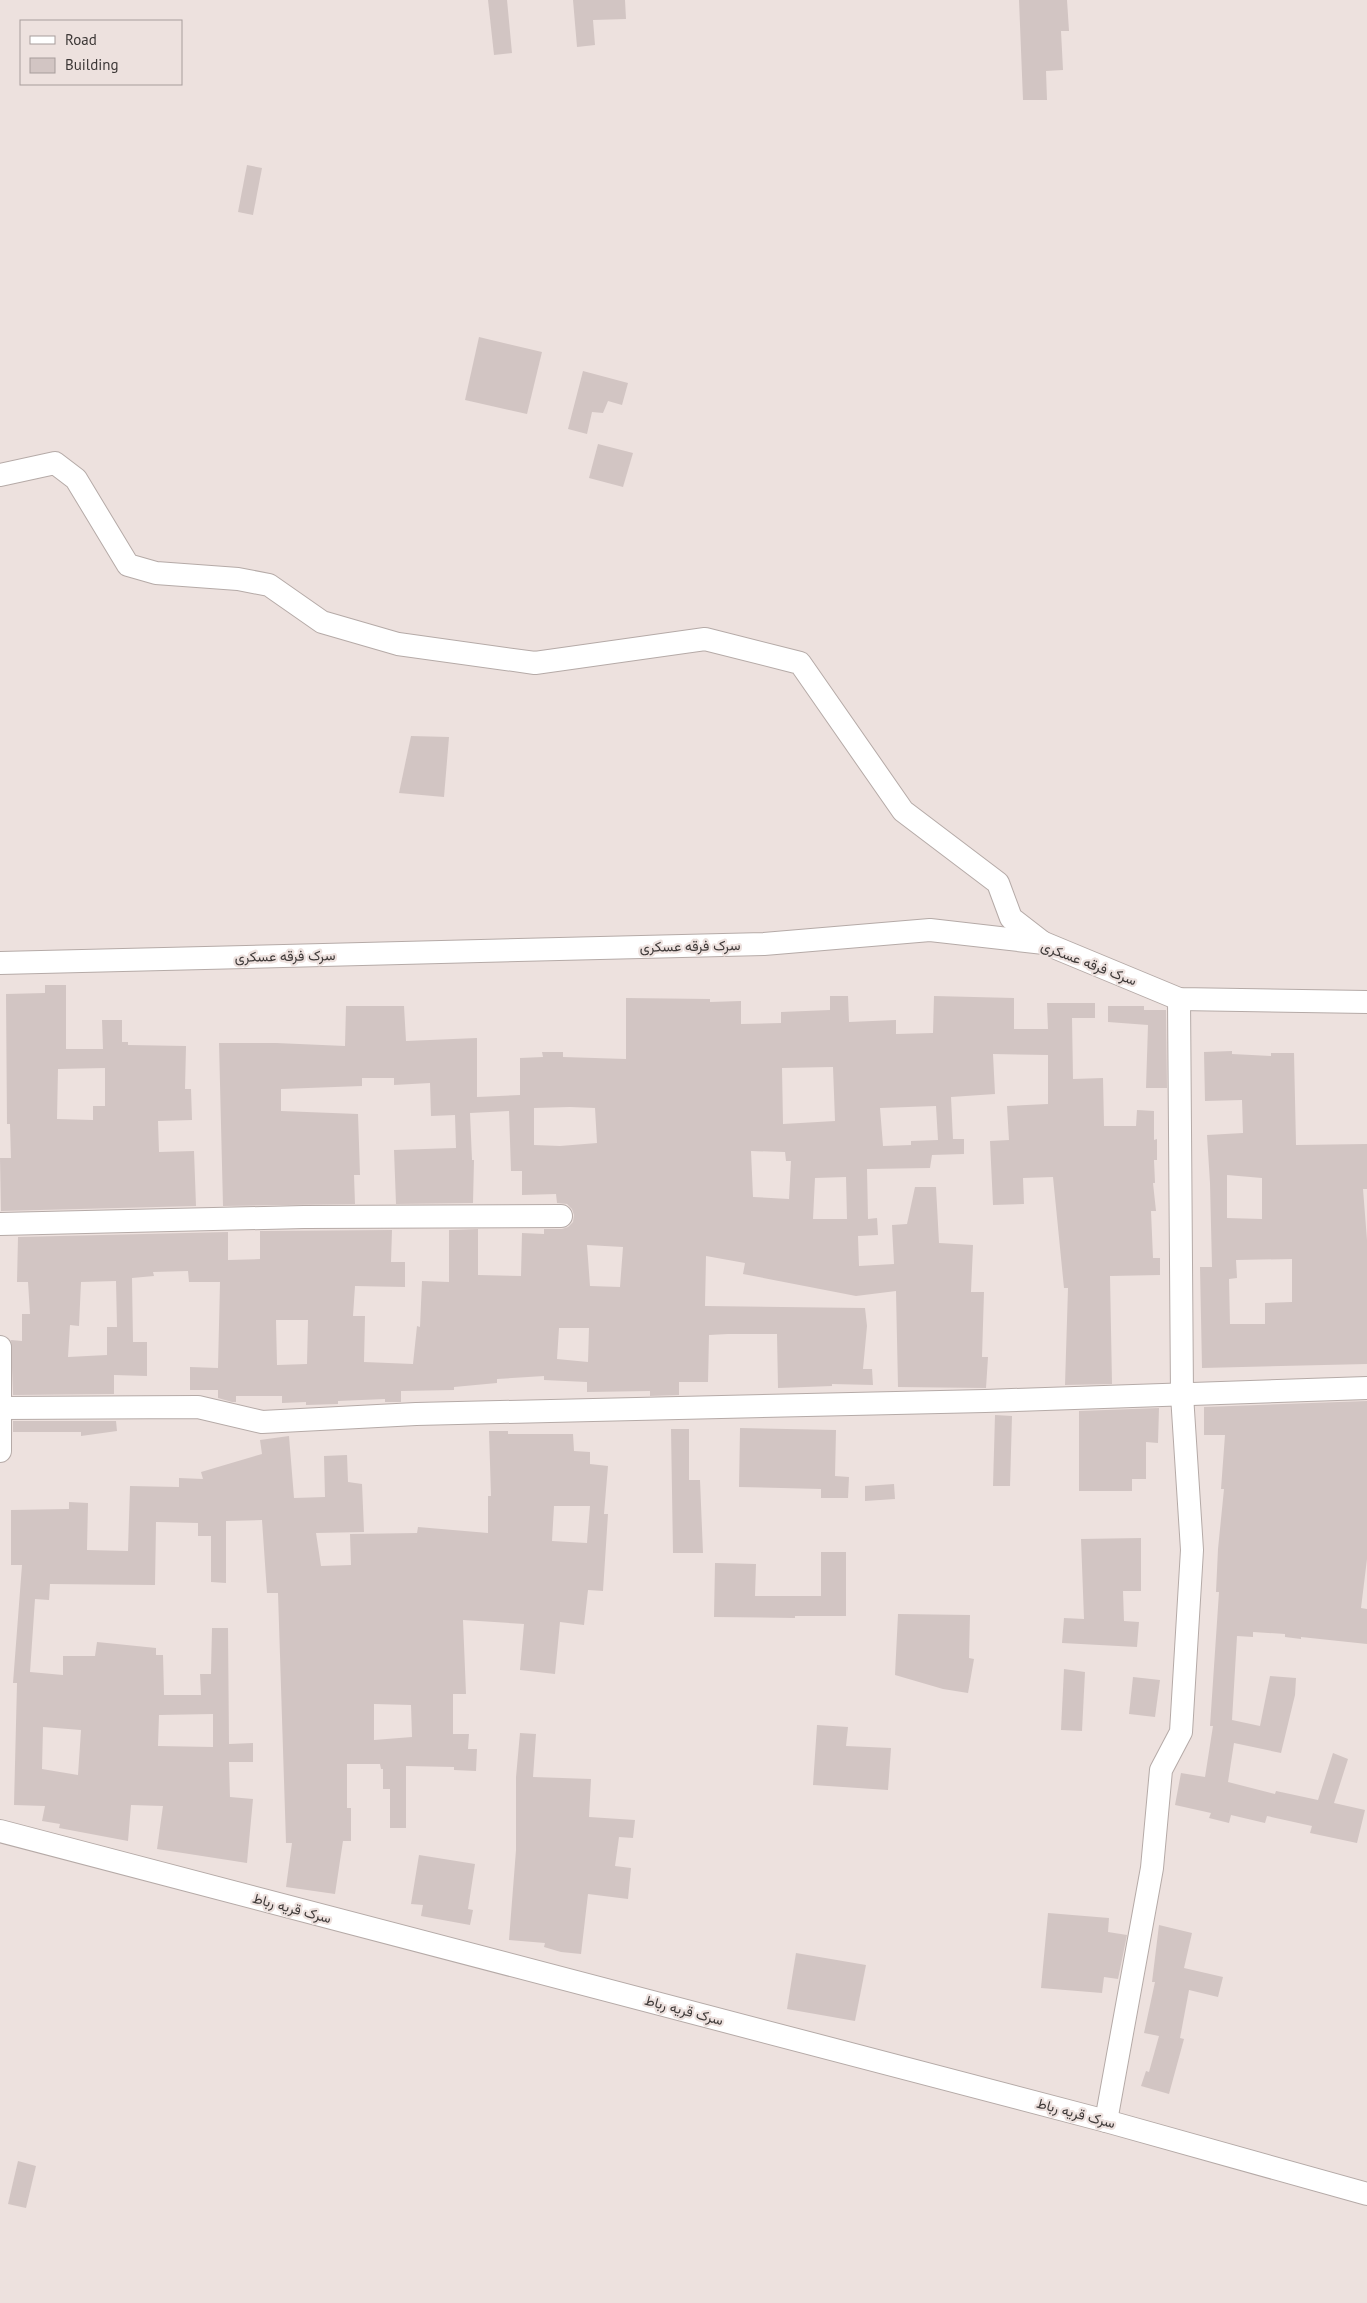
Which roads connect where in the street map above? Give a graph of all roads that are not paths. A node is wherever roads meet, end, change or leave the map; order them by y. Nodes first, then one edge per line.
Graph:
1 (0, 475) edge
2 (1044, 943) junction
3 (0, 963) edge
4 (1179, 999) junction
5 (1367, 1002) edge
6 (561, 1216) dead end
7 (0, 1224) edge
8 (0, 1346) edge
9 (1367, 1388) edge
10 (1182, 1395) junction
11 (1, 1408) edge
12 (0, 1451) edge
13 (0, 1831) edge
14 (1106, 2120) junction
15 (1367, 2194) edge

1 - 2 street
2 - 3 street, سرک فرقه عسکری
2 - 4 street, سرک فرقه عسکری
4 - 5 street, سرک فرقه عسکری
4 - 10 street
6 - 7 street
8 - 11 street
9 - 10 street
10 - 11 street
10 - 14 street
11 - 12 street
13 - 14 street, سرک قریه رباط
14 - 15 street, سرک قریه رباط

